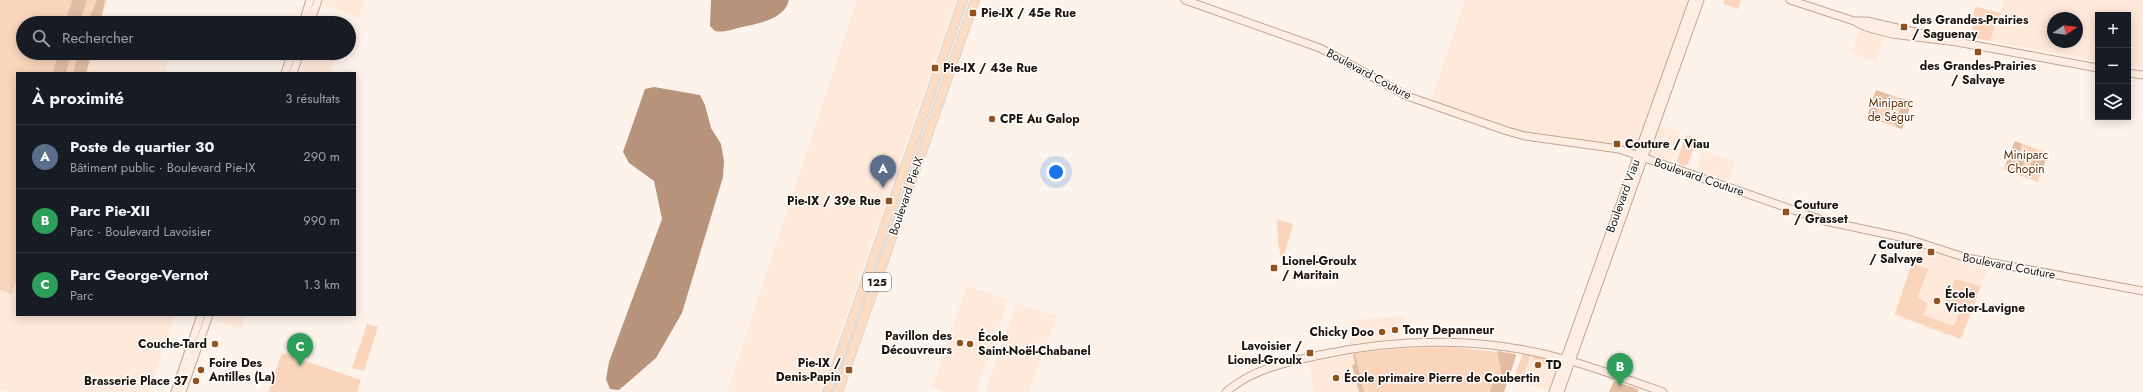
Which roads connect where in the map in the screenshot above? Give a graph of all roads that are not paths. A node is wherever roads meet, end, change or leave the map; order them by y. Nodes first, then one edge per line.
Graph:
1 (310, 0) edge
2 (318, 0) edge
3 (963, 0) edge
4 (975, 0) edge
5 (1185, 0) edge
6 (1693, 0) edge
7 (1700, 0) edge
8 (1790, 0) edge
9 (304, 16) edge
10 (312, 16) edge
11 (290, 60) edge
12 (298, 60) edge
13 (2095, 67) edge
14 (285, 72) edge
15 (293, 72) edge
16 (2131, 73) edge
17 (2143, 75) edge
18 (1641, 156) junction
19 (2143, 290) edge
20 (201, 316) edge
21 (209, 316) edge
22 (1568, 360) junction
23 (175, 392) edge
24 (182, 392) edge
25 (827, 392) edge
26 (838, 392) edge
27 (1226, 392) edge
28 (1553, 392) edge
29 (1560, 392) edge
30 (1662, 392) edge

1 - 9 street
2 - 10 street
3 - 25 main road, Boulevard Pie-IX / 125
4 - 26 main road, Boulevard Pie-IX / 125
5 - 18 street, Boulevard Couture
6 - 18 street, Boulevard Viau
7 - 18 street, Boulevard Viau
8 - 13 street
11 - 14 street
12 - 15 street
16 - 17 street
18 - 19 street, Boulevard Couture
18 - 22 street, Boulevard Viau
20 - 23 street
21 - 24 street
22 - 27 street
22 - 28 street, Boulevard Viau
22 - 29 street, Boulevard Viau
22 - 30 street

